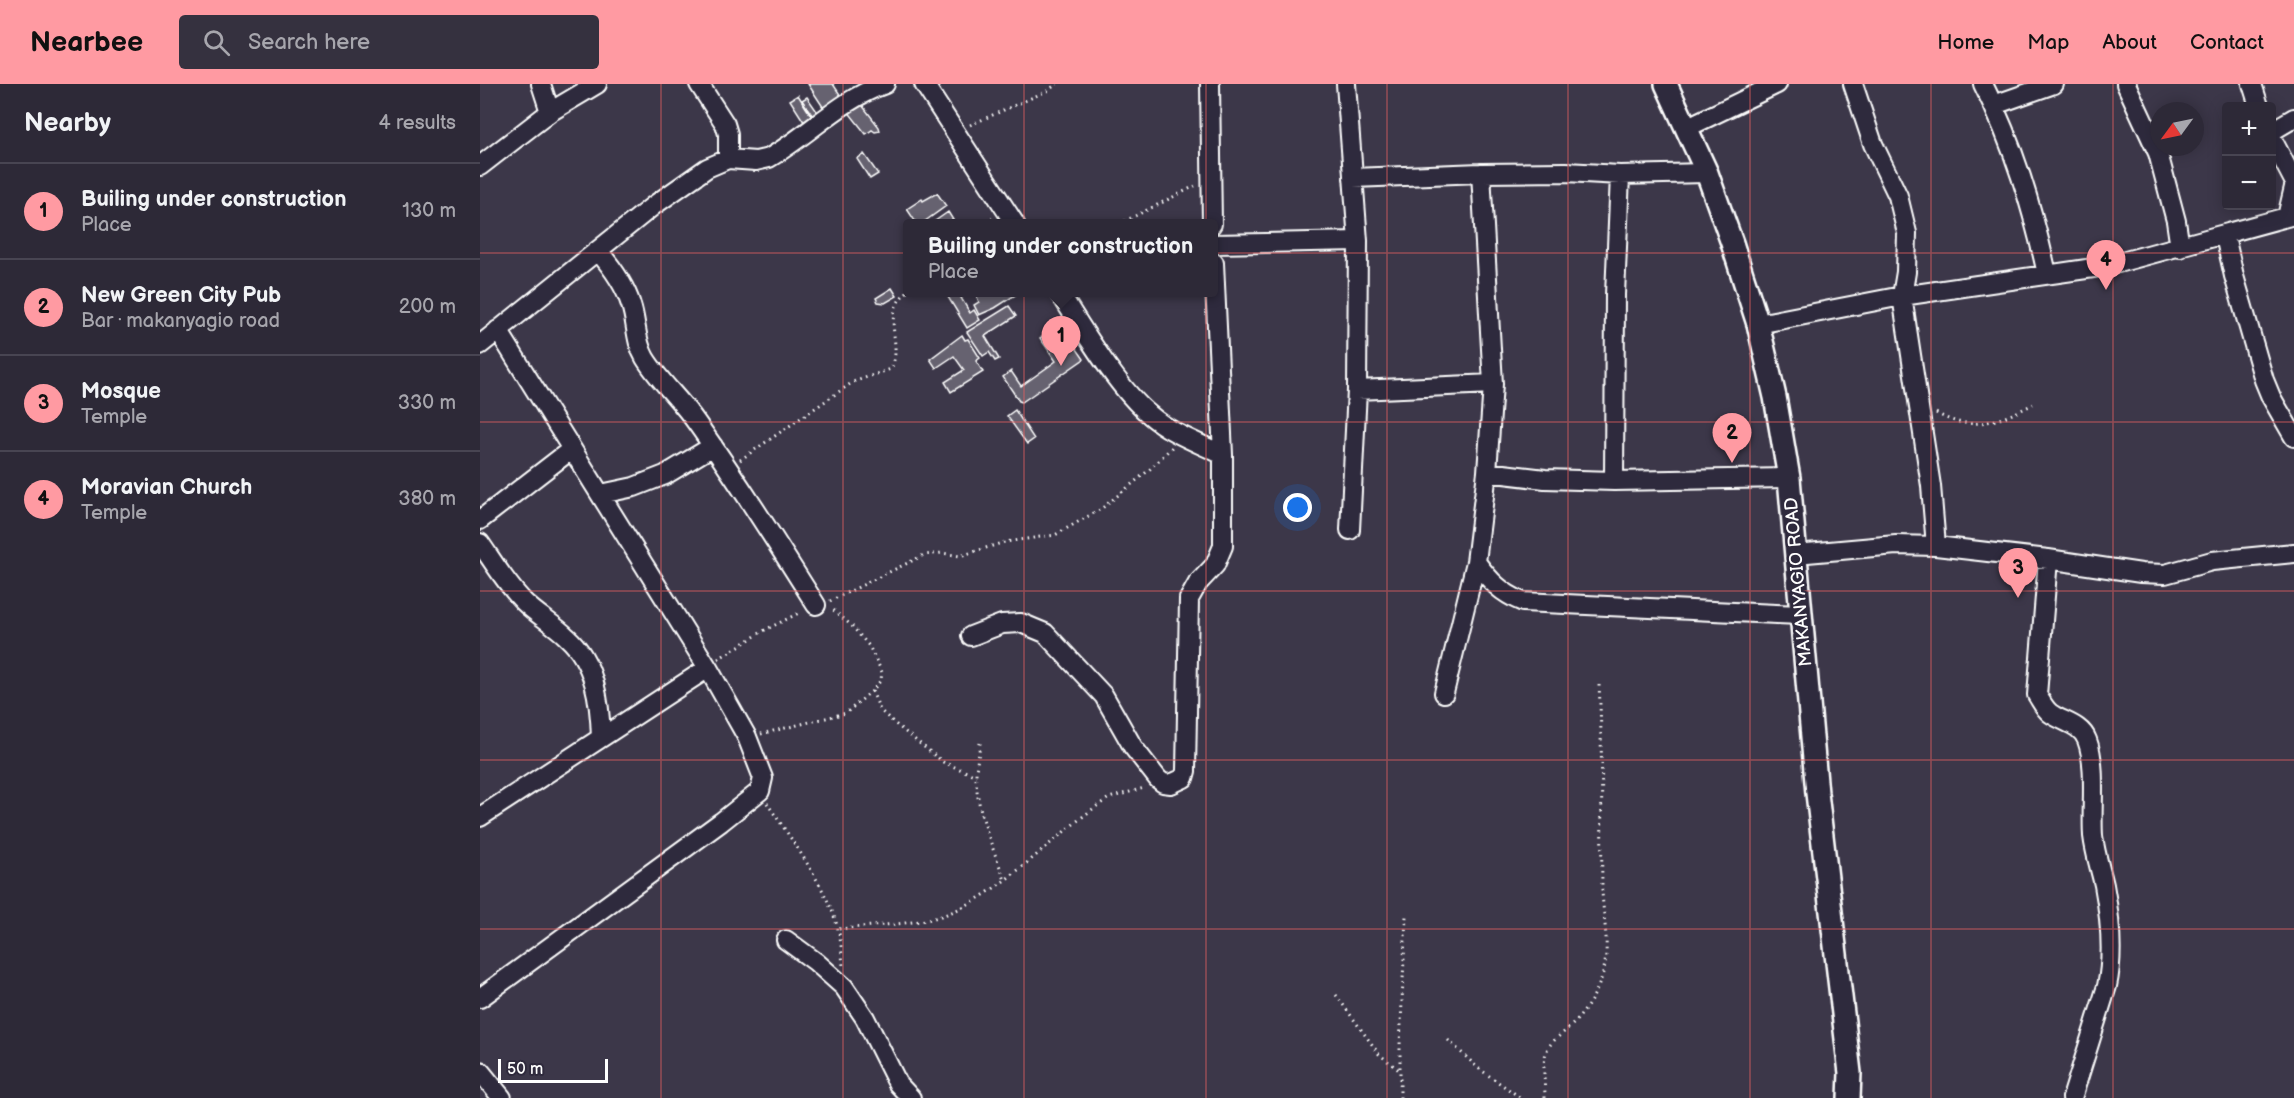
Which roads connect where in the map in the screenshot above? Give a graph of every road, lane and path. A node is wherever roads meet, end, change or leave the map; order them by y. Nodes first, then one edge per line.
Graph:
1 (541, 84) edge
2 (597, 84) edge
3 (699, 84) edge
4 (885, 84) edge
5 (924, 84) edge
6 (1058, 84) edge
7 (1210, 84) edge
8 (1346, 84) edge
9 (1666, 84) edge
10 (1777, 84) edge
11 (1853, 84) edge
12 (1983, 84) edge
13 (2054, 84) edge
14 (2126, 84) edge
15 (2252, 84) edge
16 (2258, 102) edge
17 (1994, 105) junction
18 (550, 112) junction
19 (2294, 118) edge
20 (1686, 128) junction
21 (2276, 128) edge
22 (956, 132) junction
23 (2276, 149) edge
24 (728, 159) junction
25 (480, 166) edge
26 (1481, 173) junction
27 (1707, 173) junction
28 (1620, 175) junction
29 (1353, 178) junction
30 (1210, 179) junction
31 (2294, 181) edge
32 (2294, 187) edge
33 (2290, 216) edge
34 (1012, 219) edge
35 (1129, 219) edge
36 (1212, 219) edge
37 (2224, 236) junction
38 (1358, 241) junction
39 (1218, 244) edge
40 (2180, 248) junction
41 (598, 251) junction
42 (2047, 274) junction
43 (1902, 296) junction
44 (904, 297) edge
45 (1062, 297) edge
46 (1216, 297) edge
47 (1758, 324) junction
48 (498, 330) junction
49 (480, 345) edge
50 (1493, 384) junction
51 (1358, 390) junction
52 (1916, 402) junction
53 (2033, 404) dead end
54 (1184, 436) junction
55 (2294, 437) edge
56 (713, 446) junction
57 (572, 449) junction
58 (1223, 455) junction
59 (728, 468) junction
60 (1487, 472) junction
61 (1789, 478) junction
62 (1614, 481) junction
63 (601, 494) junction
64 (480, 520) edge
65 (1350, 530) dead end
66 (480, 543) edge
67 (1936, 546) junction
68 (2294, 552) edge
69 (1796, 554) junction
70 (2048, 559) junction
71 (1476, 562) junction
72 (816, 605) joint
73 (1800, 615) junction
74 (971, 636) dead end
75 (707, 667) junction
76 (1599, 685) dead end
77 (872, 691) junction
78 (1444, 693) dead end
79 (747, 737) junction
80 (601, 738) junction
81 (981, 743) dead end
82 (976, 776) junction
83 (1163, 783) junction
84 (760, 791) junction
85 (480, 817) edge
86 (1005, 880) junction
87 (1406, 916) dead end
88 (838, 929) junction
89 (786, 940) dead end
90 (844, 987) junction
91 (1336, 995) dead end
92 (480, 998) edge
93 (1448, 1040) dead end
94 (480, 1071) edge
95 (1401, 1072) junction
96 (502, 1098) edge
97 (911, 1098) edge
98 (1400, 1098) edge
99 (1521, 1098) edge
100 (1545, 1098) edge
101 (1849, 1098) edge
102 (2072, 1098) edge

1 - 18 street
2 - 18 street
3 - 24 street
4 - 24 street
5 - 22 street
6 - 22 path
7 - 30 street
8 - 29 street
9 - 20 street, MAKANYAGIO ROAD
10 - 20 street
11 - 43 street
12 - 17 street
13 - 17 street
14 - 40 street
15 - 16 street
17 - 42 street
18 - 25 street
19 - 21 street
20 - 27 street, MAKANYAGIO ROAD
22 - 34 street
23 - 31 street
24 - 41 street
26 - 28 street
26 - 29 street
26 - 50 street
27 - 28 street
27 - 47 street, MAKANYAGIO ROAD
28 - 62 street
29 - 38 street
30 - 35 path
30 - 36 street
32 - 33 street
33 - 37 street
37 - 40 street
37 - 55 street
38 - 39 street
38 - 51 street
40 - 42 street
41 - 48 street
41 - 56 street
42 - 43 street
43 - 47 street
43 - 52 street
44 - 59 path
45 - 54 street
46 - 58 street
47 - 61 street, MAKANYAGIO ROAD
48 - 49 street
48 - 57 street
50 - 51 street
50 - 60 street
51 - 65 street
52 - 53 path
52 - 67 street
54 - 58 street
54 - 77 path
56 - 59 street
56 - 63 street
57 - 63 street
57 - 64 street
58 - 83 street
59 - 72 street
60 - 62 street
60 - 71 street
61 - 62 street
61 - 69 street, MAKANYAGIO ROAD
63 - 75 street
66 - 80 street
67 - 69 street
67 - 70 street
68 - 70 street
69 - 73 street, MAKANYAGIO ROAD
70 - 102 street
71 - 73 street
71 - 78 street
72 - 75 path
73 - 101 street, MAKANYAGIO ROAD
74 - 83 street
75 - 79 street
75 - 80 street
76 - 100 path
77 - 79 path
77 - 82 path
79 - 84 street
80 - 85 street
81 - 82 path
82 - 86 path
83 - 86 path
84 - 88 path
84 - 92 street
86 - 88 path
87 - 95 path
88 - 90 path
89 - 90 street
90 - 97 street
91 - 95 path
93 - 99 path
94 - 96 street
95 - 98 path

